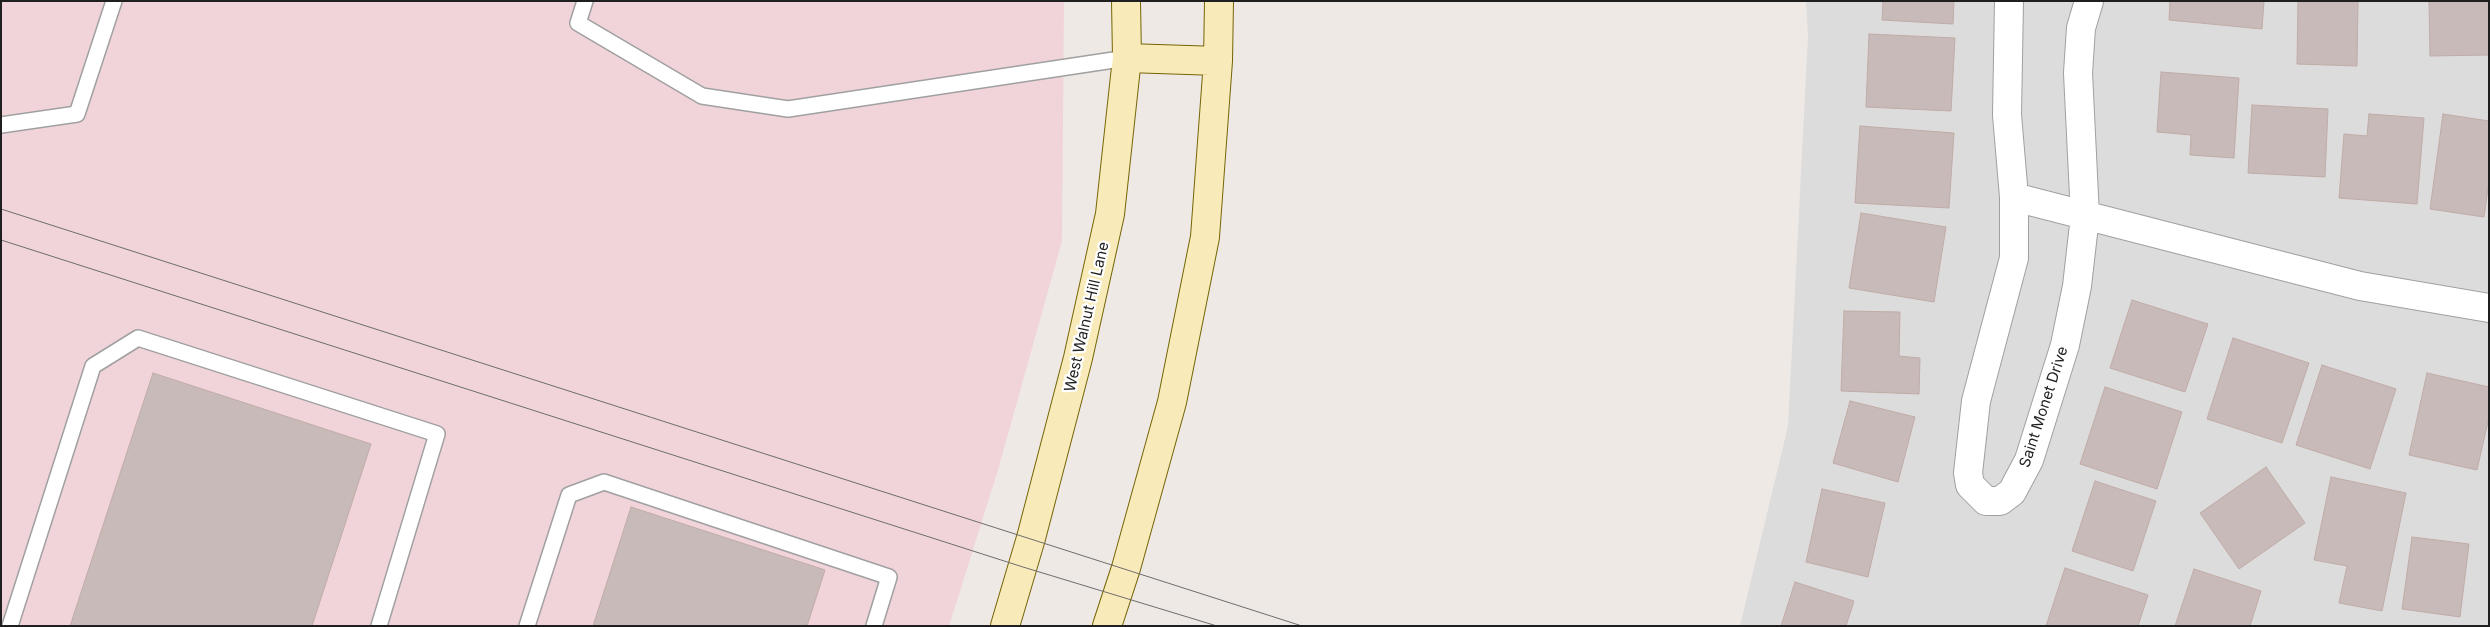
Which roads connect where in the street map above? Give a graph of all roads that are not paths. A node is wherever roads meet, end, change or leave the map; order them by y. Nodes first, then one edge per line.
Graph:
1 (114, 1) edge
2 (585, 1) edge
3 (1126, 1) edge
4 (1219, 1) edge
5 (2009, 1) edge
6 (2089, 1) edge
7 (1127, 58) junction
8 (1218, 61) junction
9 (1, 125) edge
10 (2014, 197) junction
11 (2085, 216) junction
12 (2489, 308) edge
13 (10, 626) edge
14 (379, 626) edge
15 (527, 626) edge
16 (874, 626) edge
17 (1005, 626) edge
18 (1107, 626) edge

1 - 9 lane
2 - 7 lane
3 - 7 main road, West Walnut Hill Lane
4 - 8 main road
5 - 10 street, Saint Monet Drive
6 - 11 street, Saint Monet Drive
7 - 8 main road
7 - 17 main road, West Walnut Hill Lane
8 - 18 main road
10 - 11 street
10 - 11 street, Saint Monet Drive
11 - 12 street
13 - 14 lane
15 - 16 lane

